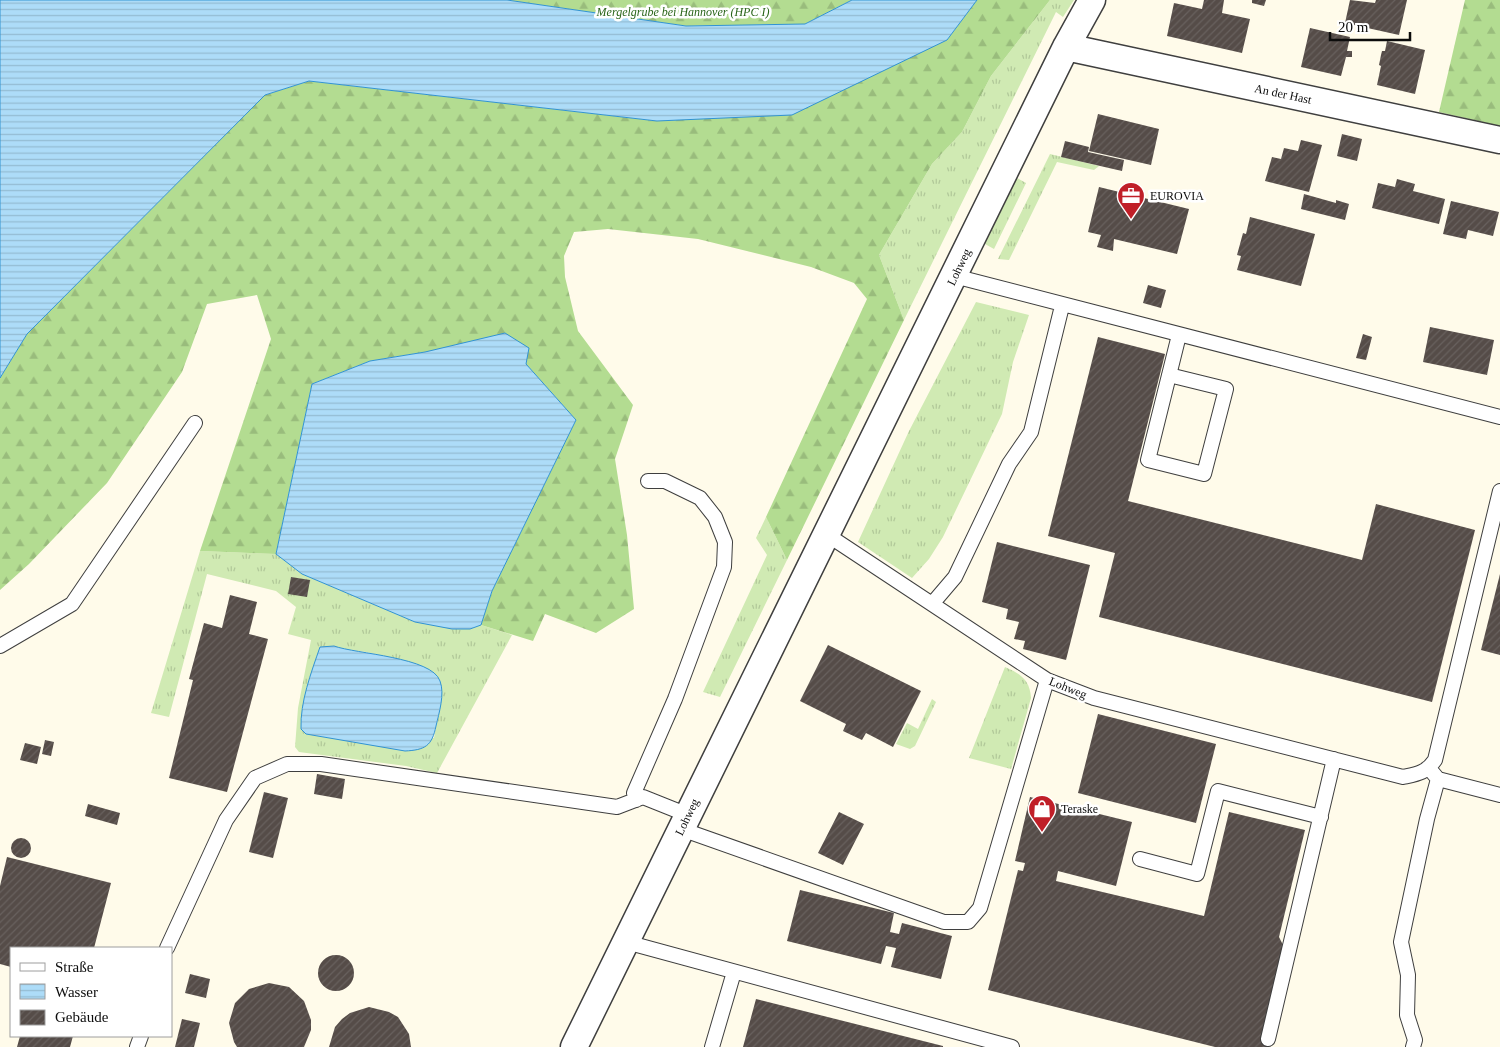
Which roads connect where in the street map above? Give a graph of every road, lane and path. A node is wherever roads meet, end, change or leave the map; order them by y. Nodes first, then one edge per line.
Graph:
1 (1092, 0) edge
2 (1066, 47) junction
3 (1500, 140) edge
4 (954, 276) junction
5 (1062, 306) junction
6 (1179, 335) junction
7 (1169, 375) junction
8 (1500, 417) edge
9 (195, 423) dead end
10 (648, 481) dead end
11 (1500, 491) edge
12 (826, 534) junction
13 (932, 604) junction
14 (0, 646) edge
15 (1047, 680) junction
16 (1339, 761) junction
17 (1434, 774) junction
18 (1500, 795) edge
19 (636, 800) junction
20 (1321, 817) junction
21 (685, 822) junction
22 (1140, 859) dead end
23 (626, 942) junction
24 (168, 947) edge
25 (734, 972) junction
26 (1268, 1039) dead end
27 (574, 1047) edge
28 (712, 1047) edge
29 (1012, 1047) edge
30 (1413, 1047) edge

1 - 2 street, Lohweg
2 - 3 street, An der Hast
2 - 4 street, Lohweg
4 - 5 lane
4 - 12 street, Lohweg
5 - 6 lane
5 - 13 lane
6 - 7 lane
6 - 8 lane
7 - 7 lane
9 - 14 lane
10 - 19 lane
11 - 17 lane
12 - 13 lane, Lohweg
12 - 21 street, Lohweg
13 - 15 lane, Lohweg
15 - 16 lane, Lohweg
15 - 21 lane
16 - 17 lane, Lohweg
16 - 20 lane
17 - 18 lane
17 - 30 lane
19 - 21 lane
19 - 24 lane
20 - 22 lane
20 - 26 lane
21 - 23 street, Lohweg
23 - 25 lane
23 - 27 street, Lohweg
25 - 28 lane
25 - 29 lane

